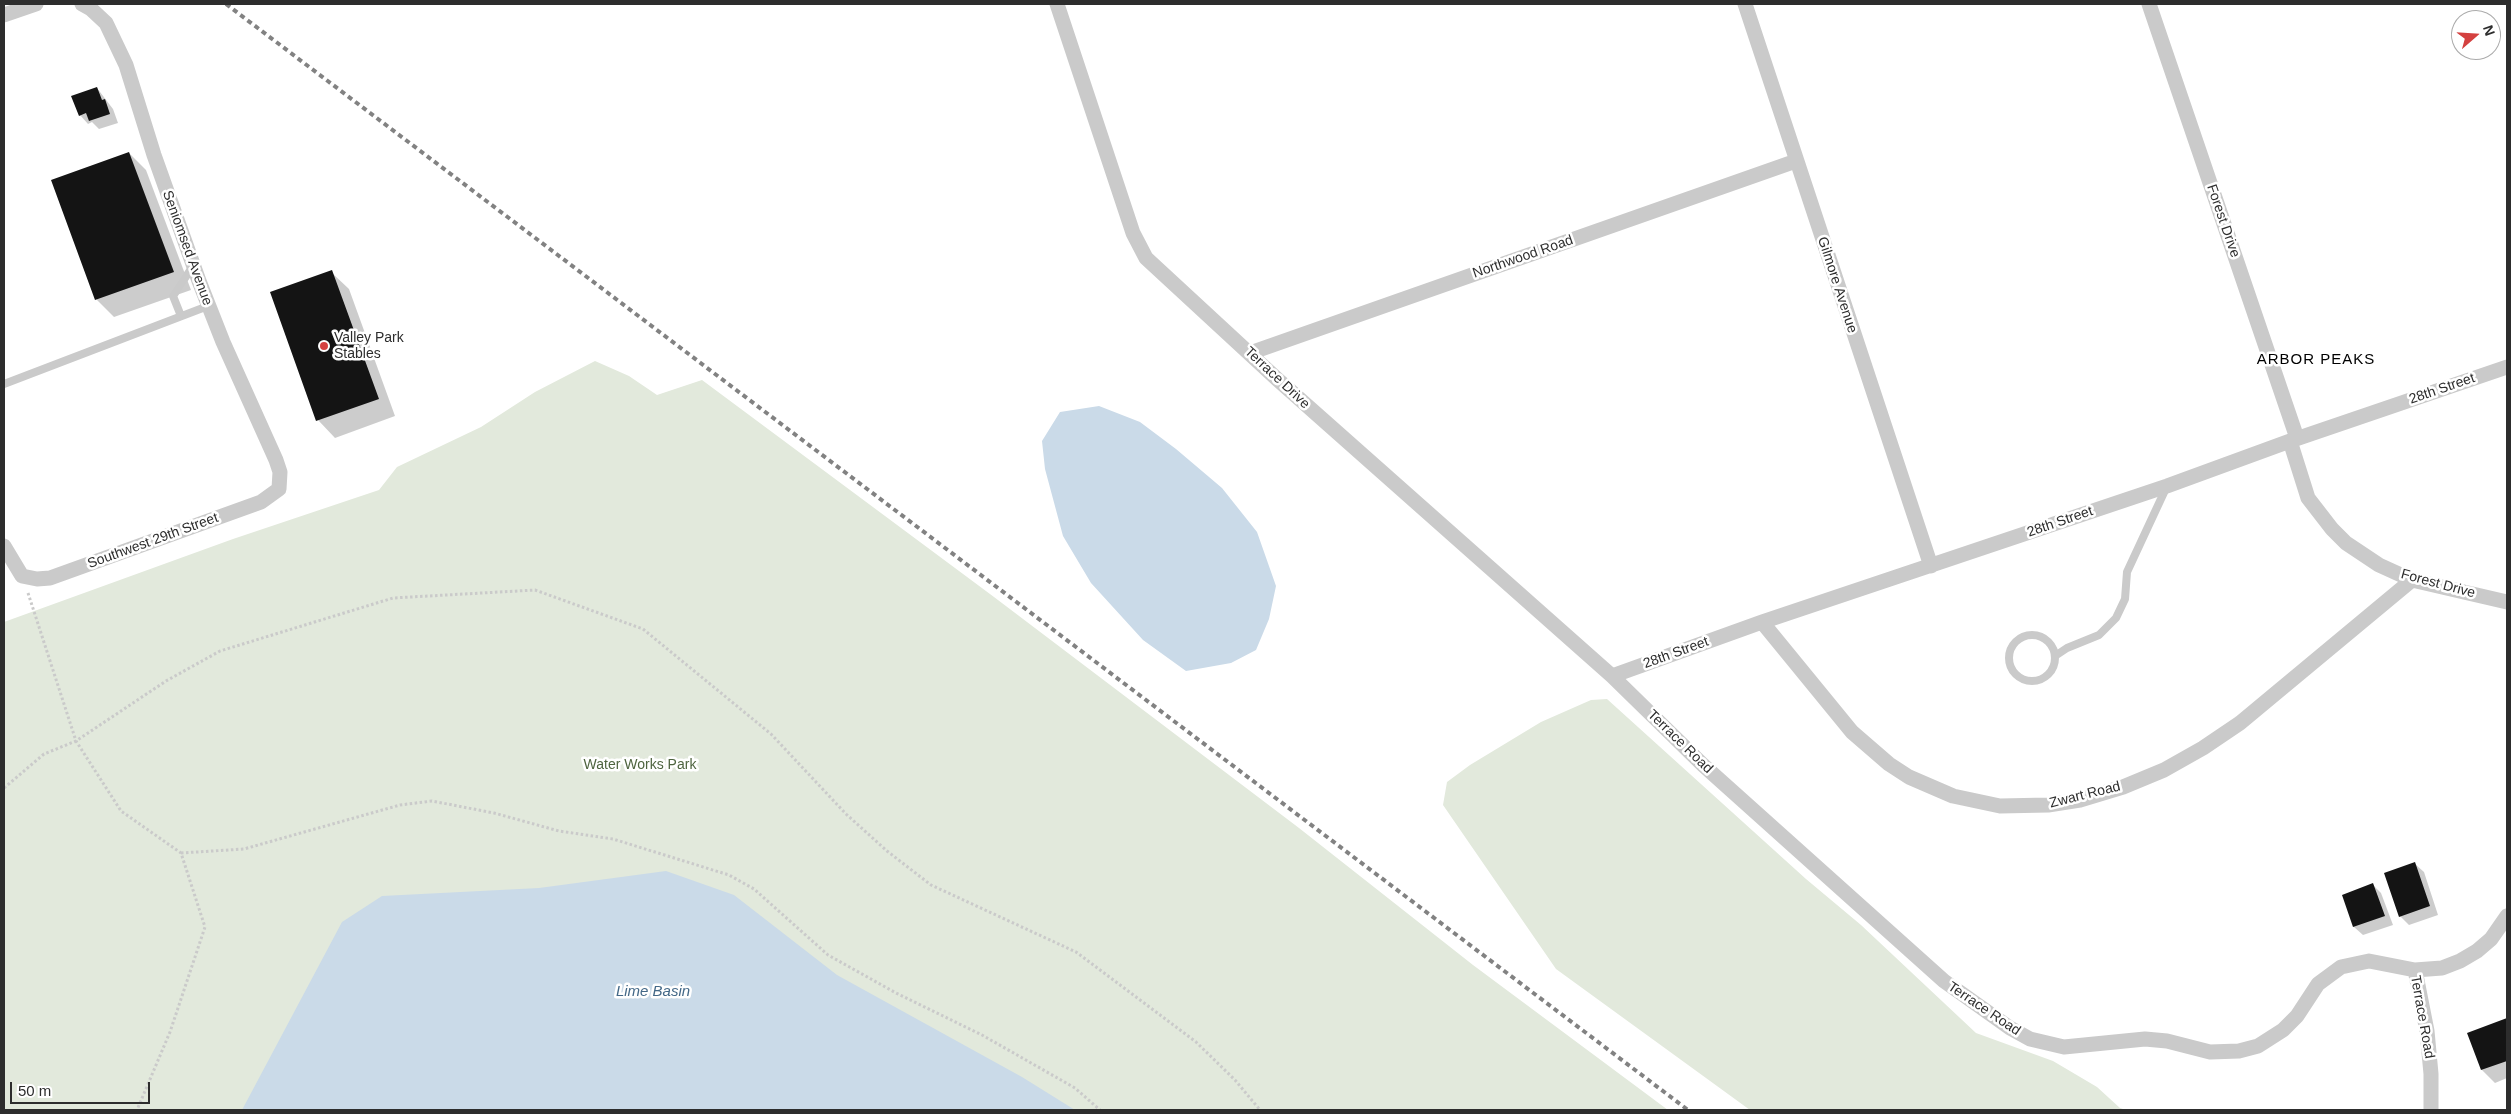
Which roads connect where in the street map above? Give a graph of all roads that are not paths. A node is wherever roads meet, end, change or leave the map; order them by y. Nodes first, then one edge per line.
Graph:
1 (36, 4) edge
2 (1057, 4) edge
3 (1745, 4) edge
4 (2149, 4) edge
5 (86, 6) edge
6 (4, 15) edge
7 (1796, 161) junction
8 (193, 266) junction
9 (208, 306) junction
10 (181, 316) junction
11 (1250, 353) junction
12 (2507, 367) edge
13 (4, 384) edge
14 (2294, 440) junction
15 (2167, 486) junction
16 (279, 489) joint
17 (4, 546) edge
18 (1931, 566) junction
19 (2412, 580) junction
20 (2507, 602) edge
21 (1762, 622) junction
22 (2055, 656) junction
23 (1612, 676) junction
24 (2507, 916) edge
25 (2415, 970) junction
26 (2431, 1110) edge

1 - 6 street
2 - 11 street, Terrace Drive
3 - 7 street, Gilmore Avenue
4 - 14 street, Forest Drive
5 - 8 street, Seniomsed Avenue
7 - 11 street, Northwood Road
7 - 18 street, Gilmore Avenue
8 - 9 street, Seniomsed Avenue
8 - 10 lane
9 - 10 lane
9 - 16 street, Seniomsed Avenue
10 - 13 lane
11 - 23 street, Terrace Drive
12 - 14 street, 28th Street
14 - 15 street, 28th Street
14 - 19 street, Forest Drive
15 - 18 street, 28th Street
15 - 22 lane
16 - 17 street, Southwest 29th Street
18 - 21 street, 28th Street
19 - 20 street, Forest Drive
19 - 21 street, Zwart Road
21 - 23 street, 28th Street
22 - 22 lane
23 - 25 street, Terrace Road
24 - 25 street
25 - 26 street, Terrace Road

